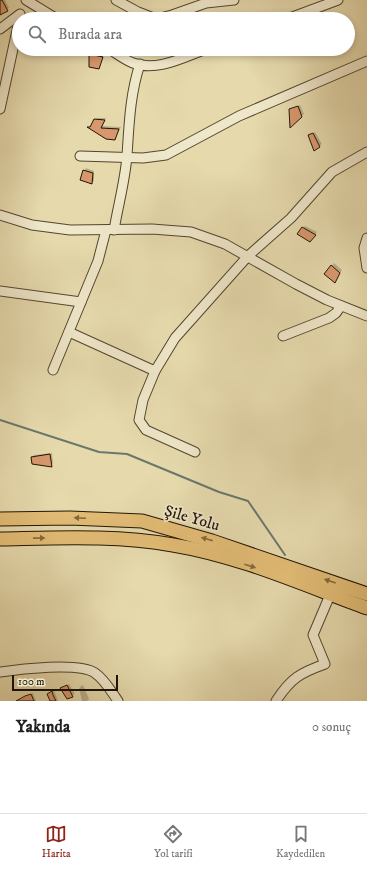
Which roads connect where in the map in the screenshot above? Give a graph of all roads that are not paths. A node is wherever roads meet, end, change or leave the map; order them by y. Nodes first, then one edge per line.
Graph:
1 (25, 0) edge
2 (116, 0) edge
3 (234, 0) edge
4 (338, 0) edge
5 (22, 12) edge
6 (45, 12) edge
7 (138, 12) edge
8 (181, 12) edge
9 (305, 12) edge
10 (12, 22) edge
11 (0, 29) edge
12 (12, 54) edge
13 (121, 56) edge
14 (187, 56) edge
15 (367, 61) edge
16 (140, 64) junction
17 (0, 109) edge
18 (367, 152) edge
19 (80, 156) dead end
20 (127, 157) junction
21 (0, 215) edge
22 (110, 230) junction
23 (367, 238) edge
24 (248, 256) junction
25 (367, 268) edge
26 (0, 292) edge
27 (81, 302) junction
28 (341, 306) junction
29 (367, 316) edge
30 (68, 332) junction
31 (283, 336) dead end
32 (53, 370) dead end
33 (155, 371) junction
34 (195, 452) dead end
35 (0, 519) edge
36 (0, 539) edge
37 (330, 594) junction
38 (367, 594) edge
39 (367, 608) edge
40 (0, 672) edge
41 (118, 701) edge
42 (276, 701) edge

1 - 5 street
1 - 6 street
2 - 7 street
3 - 8 street
4 - 9 street
10 - 11 street
12 - 17 street
13 - 16 street
14 - 16 street
15 - 20 street
16 - 20 street
18 - 24 street
19 - 20 street
20 - 22 street
21 - 22 street
22 - 24 street
22 - 27 street
23 - 25 street
24 - 28 street
24 - 33 street
26 - 27 street
27 - 30 street
28 - 29 street
28 - 31 street
30 - 32 street
30 - 33 street
33 - 34 street
38 -> 35 highway, Şile Yolu
36 -> 37 highway, Şile Yolu
37 - 39 highway, Şile Yolu
37 - 42 street
40 - 41 street

